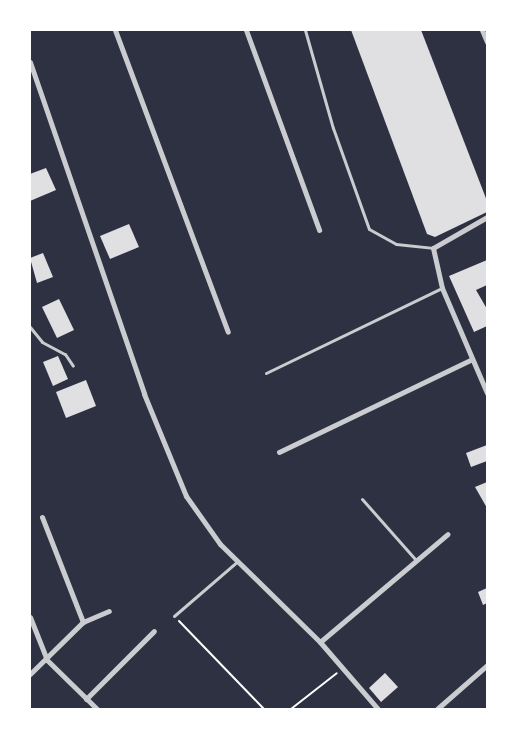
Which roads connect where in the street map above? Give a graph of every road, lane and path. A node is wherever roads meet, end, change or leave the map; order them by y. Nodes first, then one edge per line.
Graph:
1 (115, 30) edge
2 (246, 30) edge
3 (305, 30) edge
4 (482, 30) edge
5 (487, 42) edge
6 (30, 62) edge
7 (487, 218) edge
8 (319, 230) dead end
9 (433, 248) junction
10 (442, 288) junction
11 (30, 327) edge
12 (228, 332) dead end
13 (472, 359) junction
14 (73, 366) dead end
15 (266, 373) dead end
16 (487, 394) edge
17 (279, 452) dead end
18 (362, 498) dead end
19 (42, 517) dead end
20 (448, 534) dead end
21 (416, 560) junction
22 (239, 561) junction
23 (109, 611) dead end
24 (174, 616) joint
25 (30, 617) edge
26 (83, 622) junction
27 (154, 631) dead end
28 (320, 642) junction
29 (47, 660) junction
30 (487, 665) edge
31 (343, 669) junction
32 (30, 674) edge
33 (86, 699) junction
34 (97, 709) edge
35 (264, 709) edge
36 (291, 709) edge
37 (378, 709) edge
38 (437, 709) edge

1 - 12 street
2 - 8 street
3 - 9 lane
4 - 5 street
6 - 22 street
7 - 9 street
9 - 10 street
10 - 13 street
10 - 15 lane
11 - 14 lane
13 - 16 street
13 - 17 street
18 - 21 lane
19 - 26 street
20 - 21 street
21 - 28 street
22 - 24 lane
22 - 28 street
23 - 26 street
24 - 35 path
25 - 29 street
26 - 29 street
27 - 33 street
28 - 31 street
29 - 32 street
29 - 33 street
30 - 38 street
31 - 36 path
31 - 37 street
33 - 34 street

